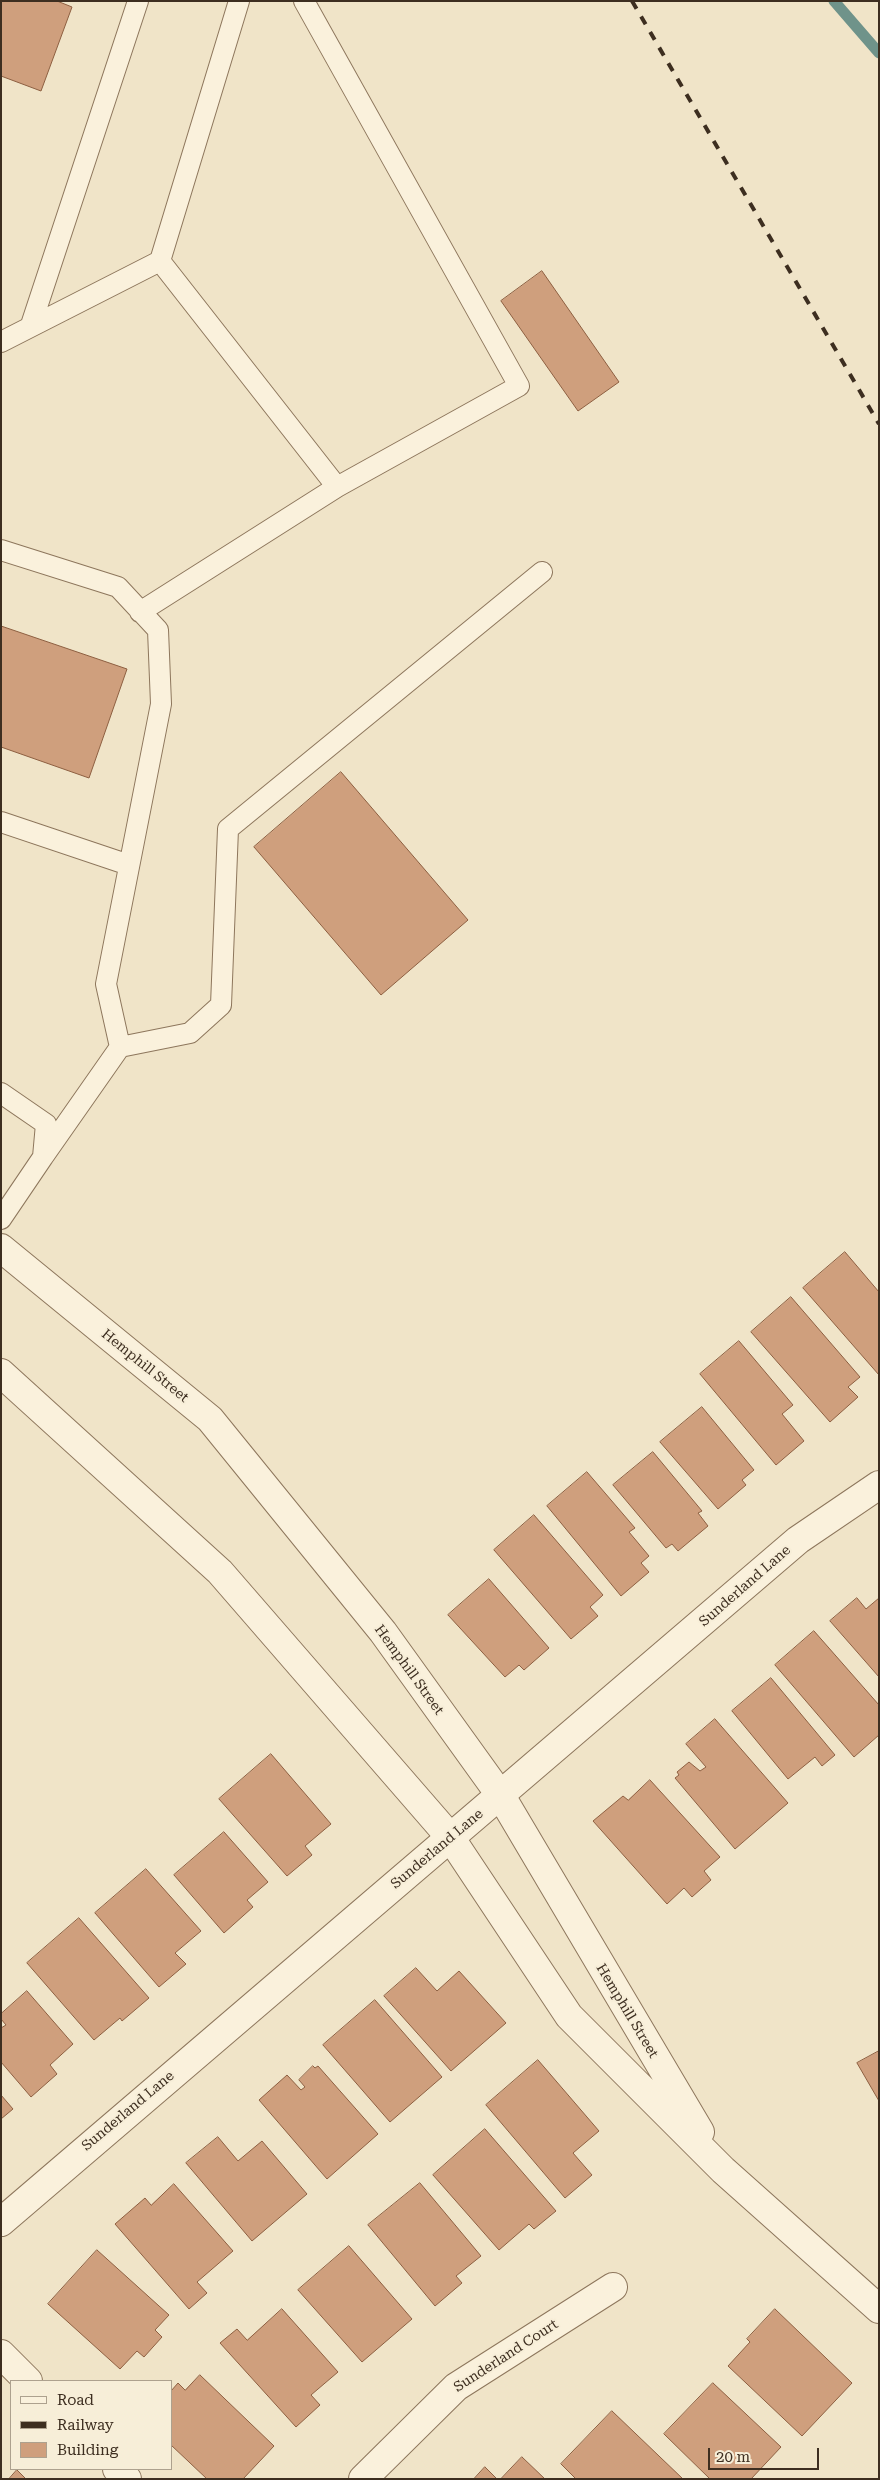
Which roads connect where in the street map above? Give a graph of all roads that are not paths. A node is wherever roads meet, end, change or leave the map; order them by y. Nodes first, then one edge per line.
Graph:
1 (138, 1) edge
2 (239, 1) edge
3 (304, 1) edge
4 (160, 260) junction
5 (31, 325) junction
6 (1, 342) edge
7 (337, 488) junction
8 (1, 550) edge
9 (542, 572) dead end
10 (140, 612) junction
11 (1, 822) edge
12 (129, 865) junction
13 (120, 1048) junction
14 (1, 1093) edge
15 (43, 1157) junction
16 (1, 1219) edge
17 (1, 1248) edge
18 (1, 1374) edge
19 (879, 1485) edge
20 (500, 1796) junction
21 (450, 1837) junction
22 (723, 2170) junction
23 (1, 2222) edge
24 (614, 2286) dead end
25 (879, 2309) edge
26 (1, 2354) edge
27 (27, 2380) edge
28 (118, 2470) edge
29 (127, 2479) edge
30 (363, 2479) edge

1 - 5 lane
2 - 4 lane
3 - 7 lane
4 - 5 lane
4 - 7 lane
5 - 6 lane
7 - 10 lane
8 - 10 lane
9 - 13 lane
10 - 12 lane
11 - 12 lane
12 - 13 lane
13 - 15 lane
14 - 15 lane
15 - 16 lane
17 - 20 street, Hemphill Street
18 - 21 street, Hemphill Street
19 - 20 street, Sunderland Lane
20 - 21 street, Sunderland Lane
20 - 22 street, Hemphill Street
21 - 22 street, Hemphill Street
21 - 23 street, Sunderland Lane
22 - 25 street, Hemphill Street
24 - 30 street, Sunderland Court
26 - 27 street
28 - 29 street

